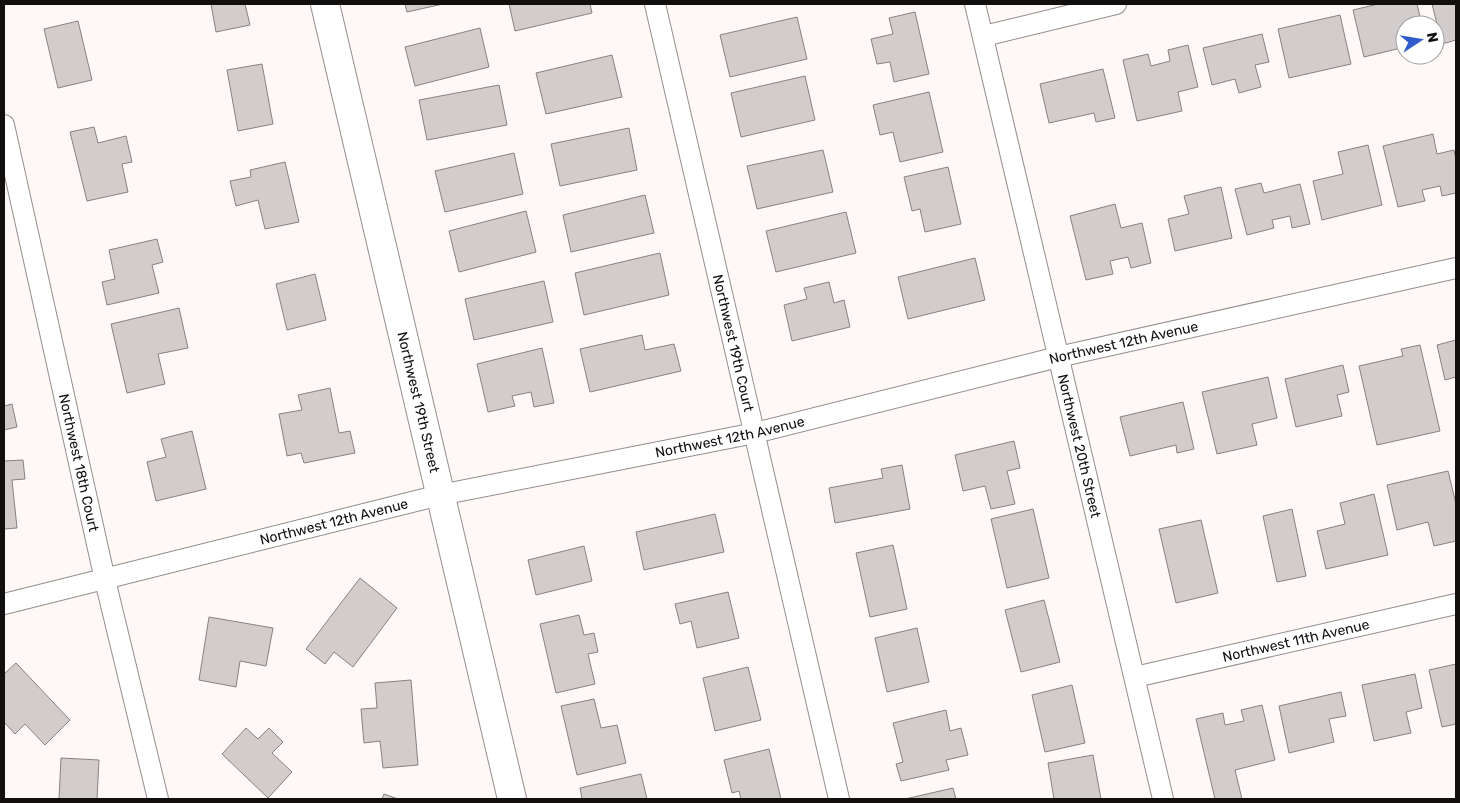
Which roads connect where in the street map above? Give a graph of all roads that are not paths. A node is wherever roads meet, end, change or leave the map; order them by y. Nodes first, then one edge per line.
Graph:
1 (325, 4) edge
2 (655, 4) edge
3 (975, 4) edge
4 (1116, 4) edge
5 (984, 36) junction
6 (4, 125) edge
7 (1456, 268) edge
8 (1058, 357) junction
9 (755, 434) junction
10 (440, 495) junction
11 (106, 580) junction
12 (4, 604) edge
13 (1456, 604) edge
14 (1135, 677) junction
15 (158, 799) edge
16 (512, 799) edge
17 (839, 799) edge
18 (1164, 799) edge

1 - 10 street, Northwest 19th Street
2 - 9 street, Northwest 19th Court
3 - 5 street, Northwest 20th Street
4 - 5 street
5 - 8 street, Northwest 20th Street
6 - 11 street, Northwest 18th Court
7 - 8 street, Northwest 12th Avenue
8 - 9 street, Northwest 12th Avenue
8 - 14 street, Northwest 20th Street
9 - 10 street, Northwest 12th Avenue
9 - 17 street, Northwest 19th Court
10 - 11 street, Northwest 12th Avenue
10 - 16 street, Northwest 19th Street
11 - 12 street, Northwest 12th Avenue
11 - 15 street, Northwest 18th Court
13 - 14 street, Northwest 11th Avenue
14 - 18 street, Northwest 20th Street

